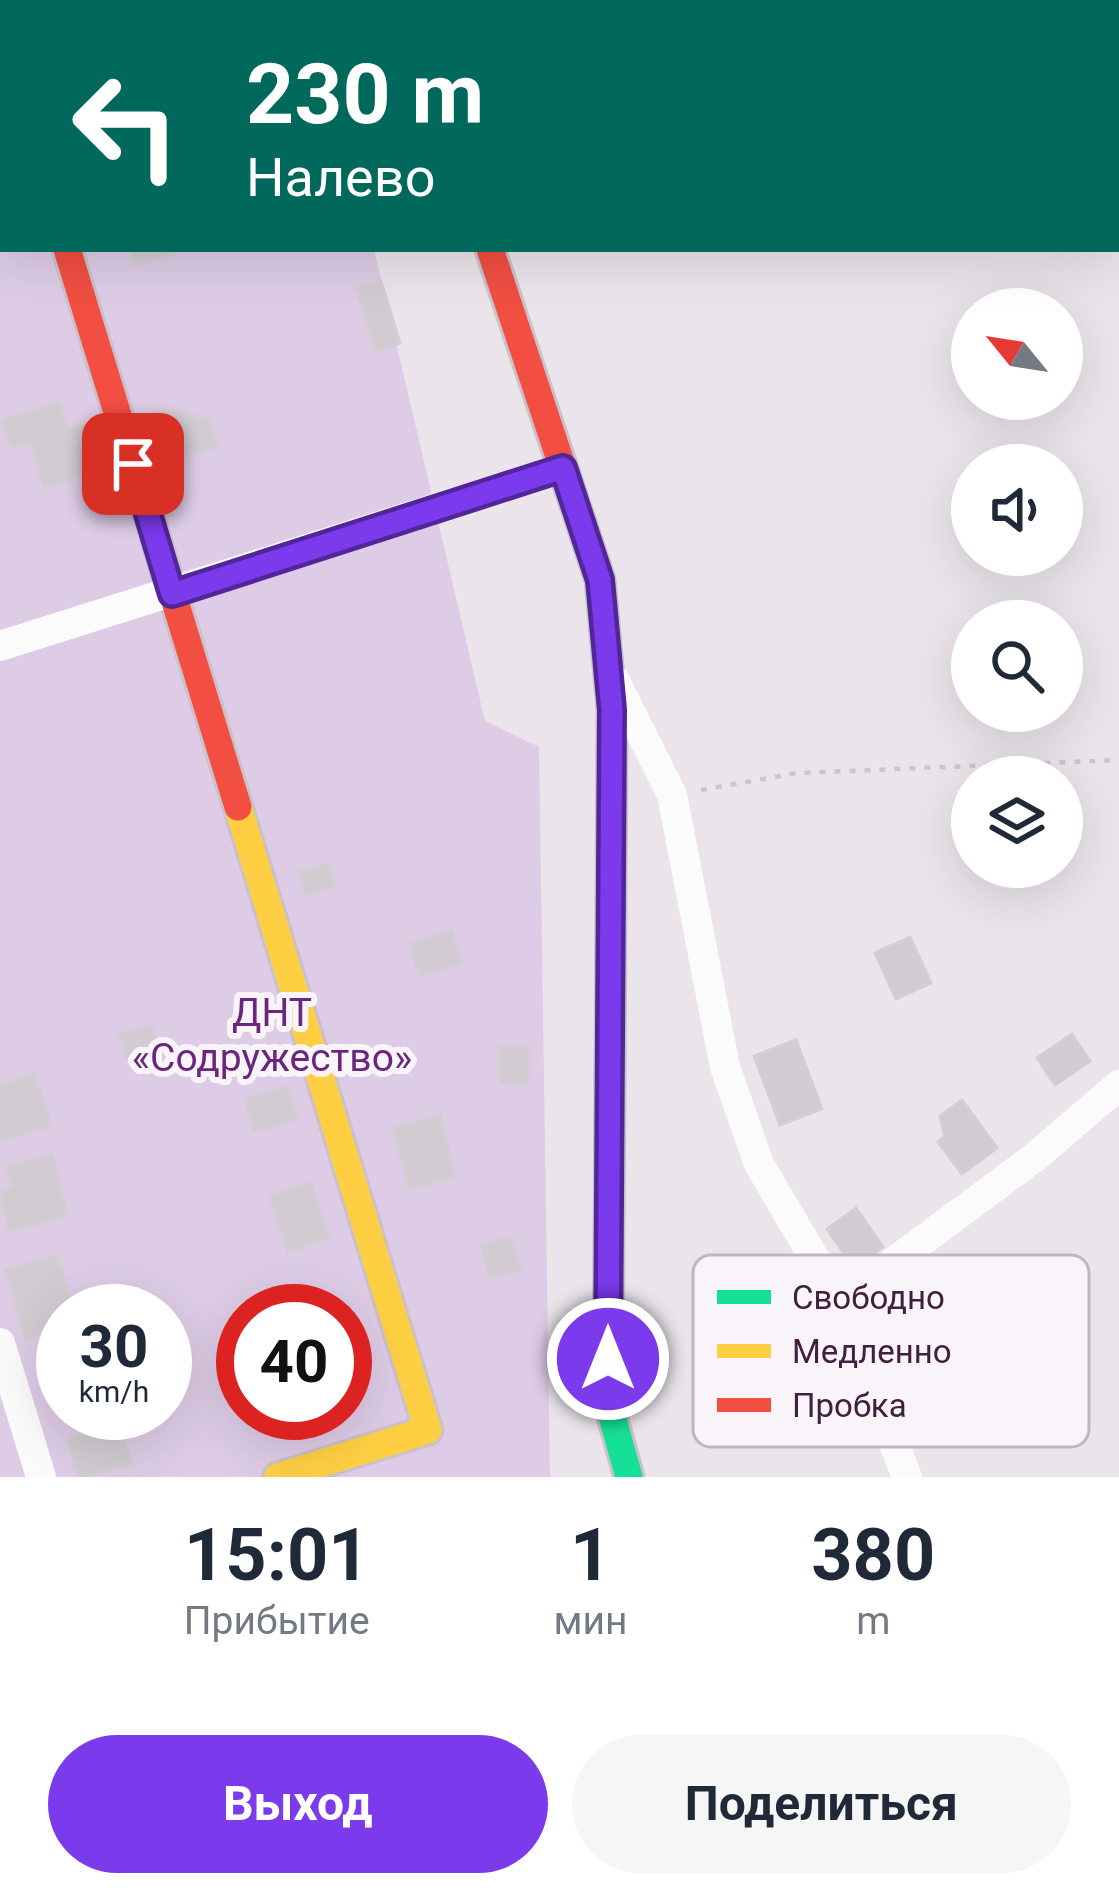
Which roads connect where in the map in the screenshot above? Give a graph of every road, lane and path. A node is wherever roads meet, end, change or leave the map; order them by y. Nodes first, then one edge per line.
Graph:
1 (68, 252) edge
2 (491, 252) edge
3 (563, 468) junction
4 (172, 594) junction
5 (0, 646) edge
6 (608, 665) junction
7 (1119, 760) edge
8 (672, 795) junction
9 (1119, 1085) edge
10 (812, 1255) edge
11 (903, 1255) edge
12 (0, 1343) edge
13 (896, 1447) edge
14 (41, 1477) edge
15 (278, 1477) edge
16 (629, 1477) edge
17 (907, 1477) edge

1 - 4 street
2 - 3 street
3 - 4 street
3 - 6 street
4 - 5 street
4 - 15 street
6 - 8 street
6 - 16 street
7 - 8 path
8 - 10 street
9 - 11 street
12 - 14 street
13 - 17 street

